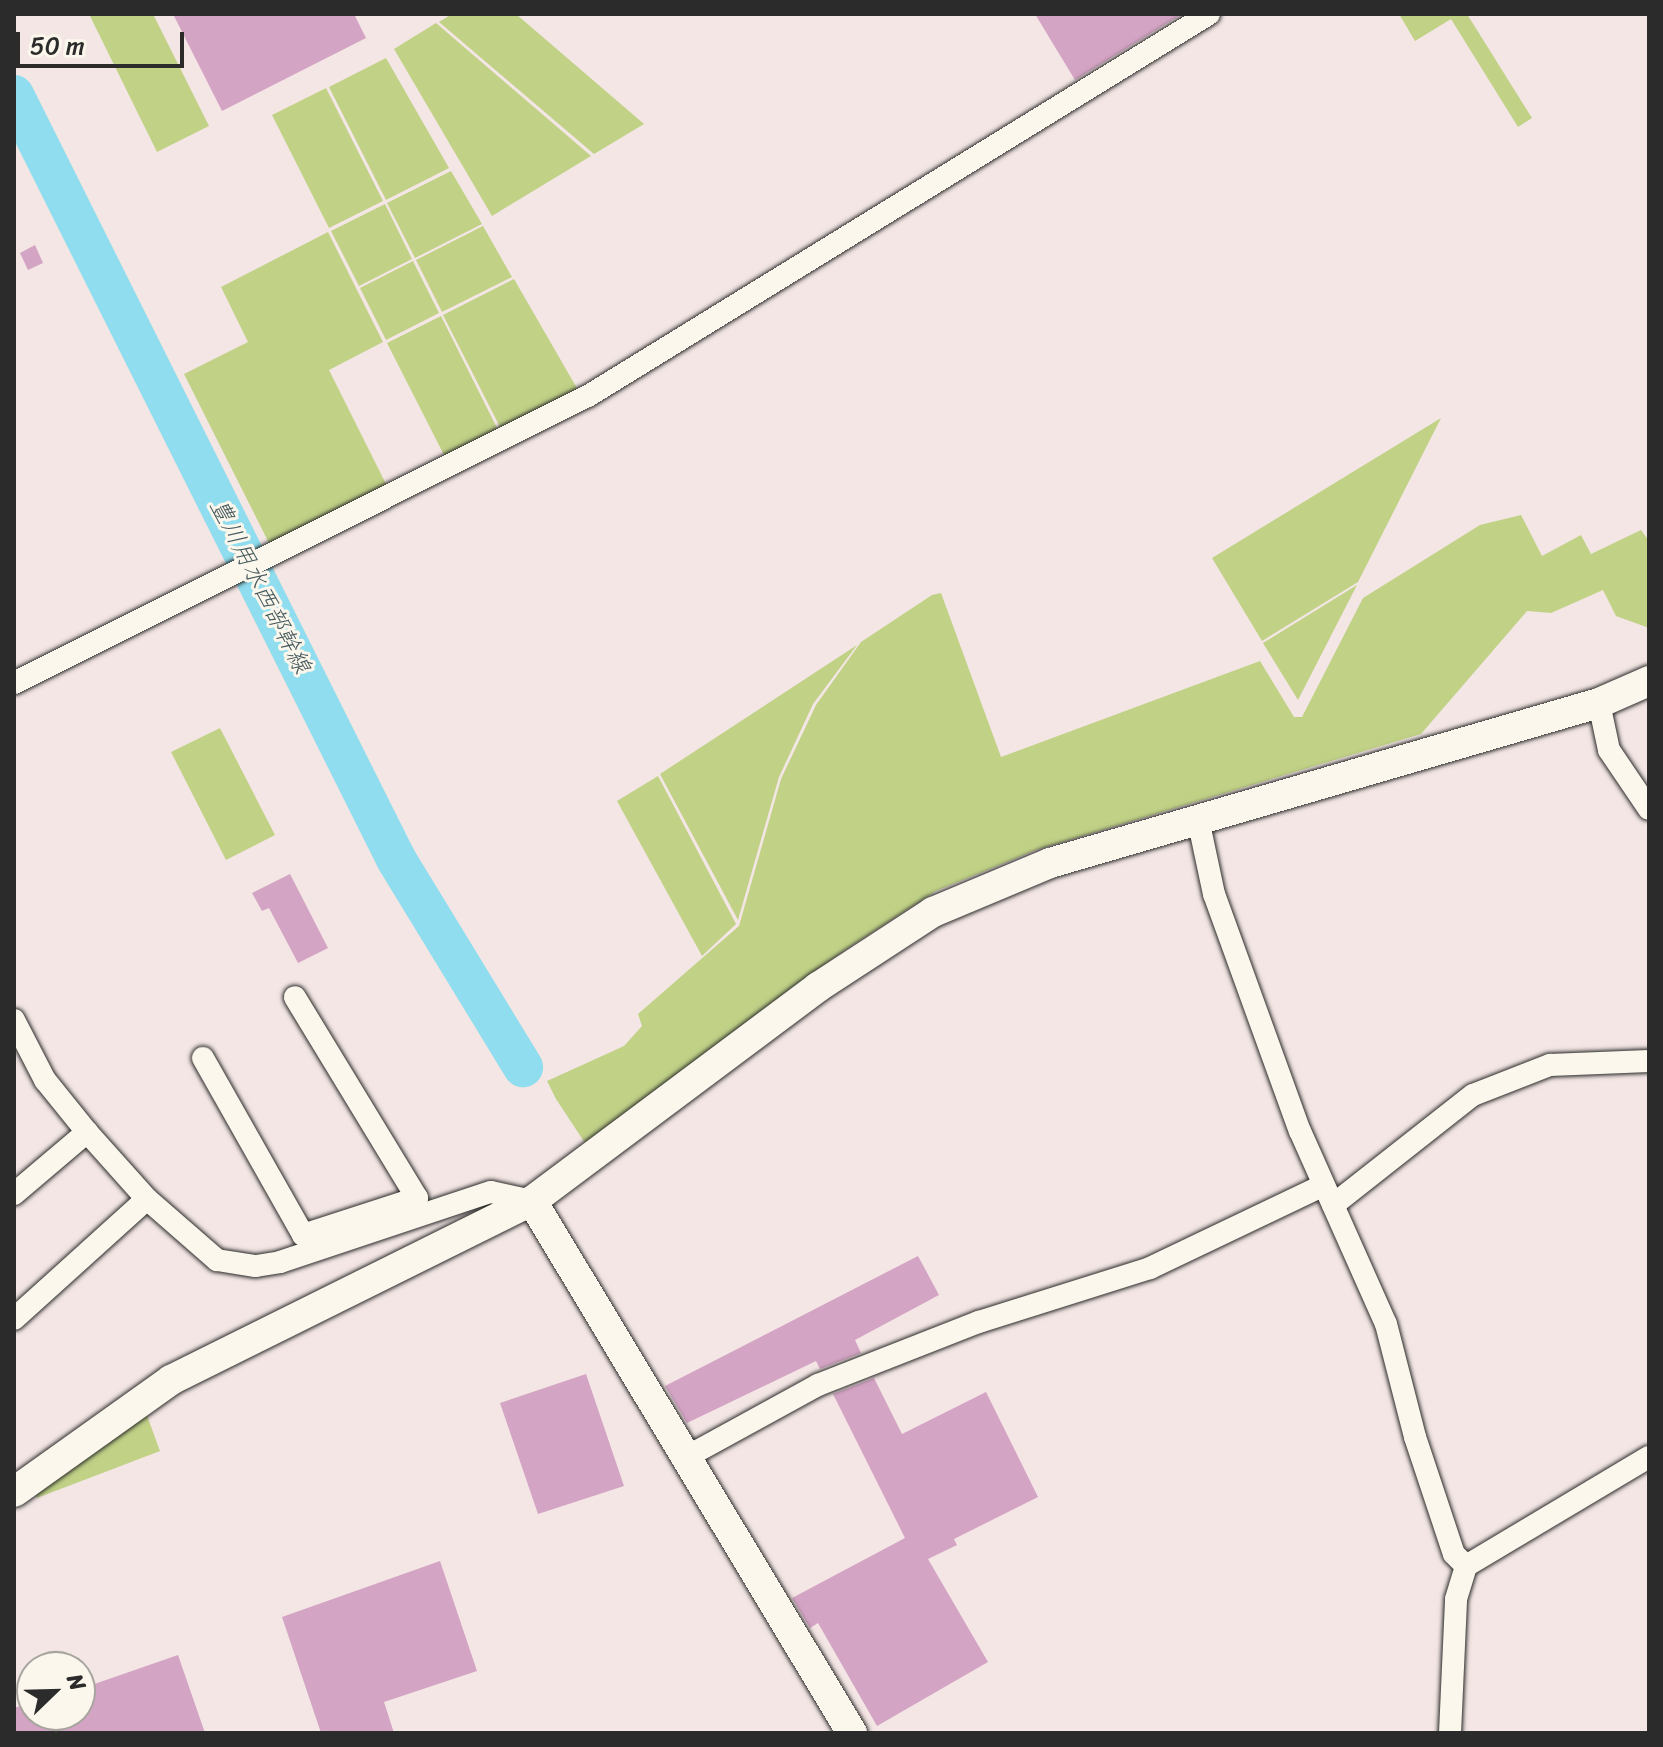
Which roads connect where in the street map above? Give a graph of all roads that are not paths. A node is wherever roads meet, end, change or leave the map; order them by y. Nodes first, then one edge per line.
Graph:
1 (1209, 14) edge
2 (1649, 681) edge
3 (14, 683) edge
4 (1599, 703) junction
5 (1649, 809) edge
6 (1198, 819) junction
7 (295, 997) dead end
8 (14, 1020) edge
9 (203, 1058) dead end
10 (1649, 1061) edge
11 (87, 1132) junction
12 (14, 1194) edge
13 (1328, 1195) junction
14 (147, 1199) junction
15 (532, 1201) junction
16 (14, 1319) edge
17 (690, 1455) junction
18 (1649, 1457) edge
19 (14, 1492) edge
20 (1466, 1566) junction
21 (852, 1733) edge
22 (1450, 1733) edge

1 - 3 street
2 - 4 street
4 - 5 street
4 - 6 street
6 - 13 street
6 - 15 street
7 - 9 street
8 - 11 street
10 - 13 street
11 - 12 street
11 - 14 street
13 - 17 street
13 - 20 street
14 - 15 street
14 - 16 street
15 - 17 street
15 - 19 street
17 - 21 street
18 - 20 street
20 - 22 street

